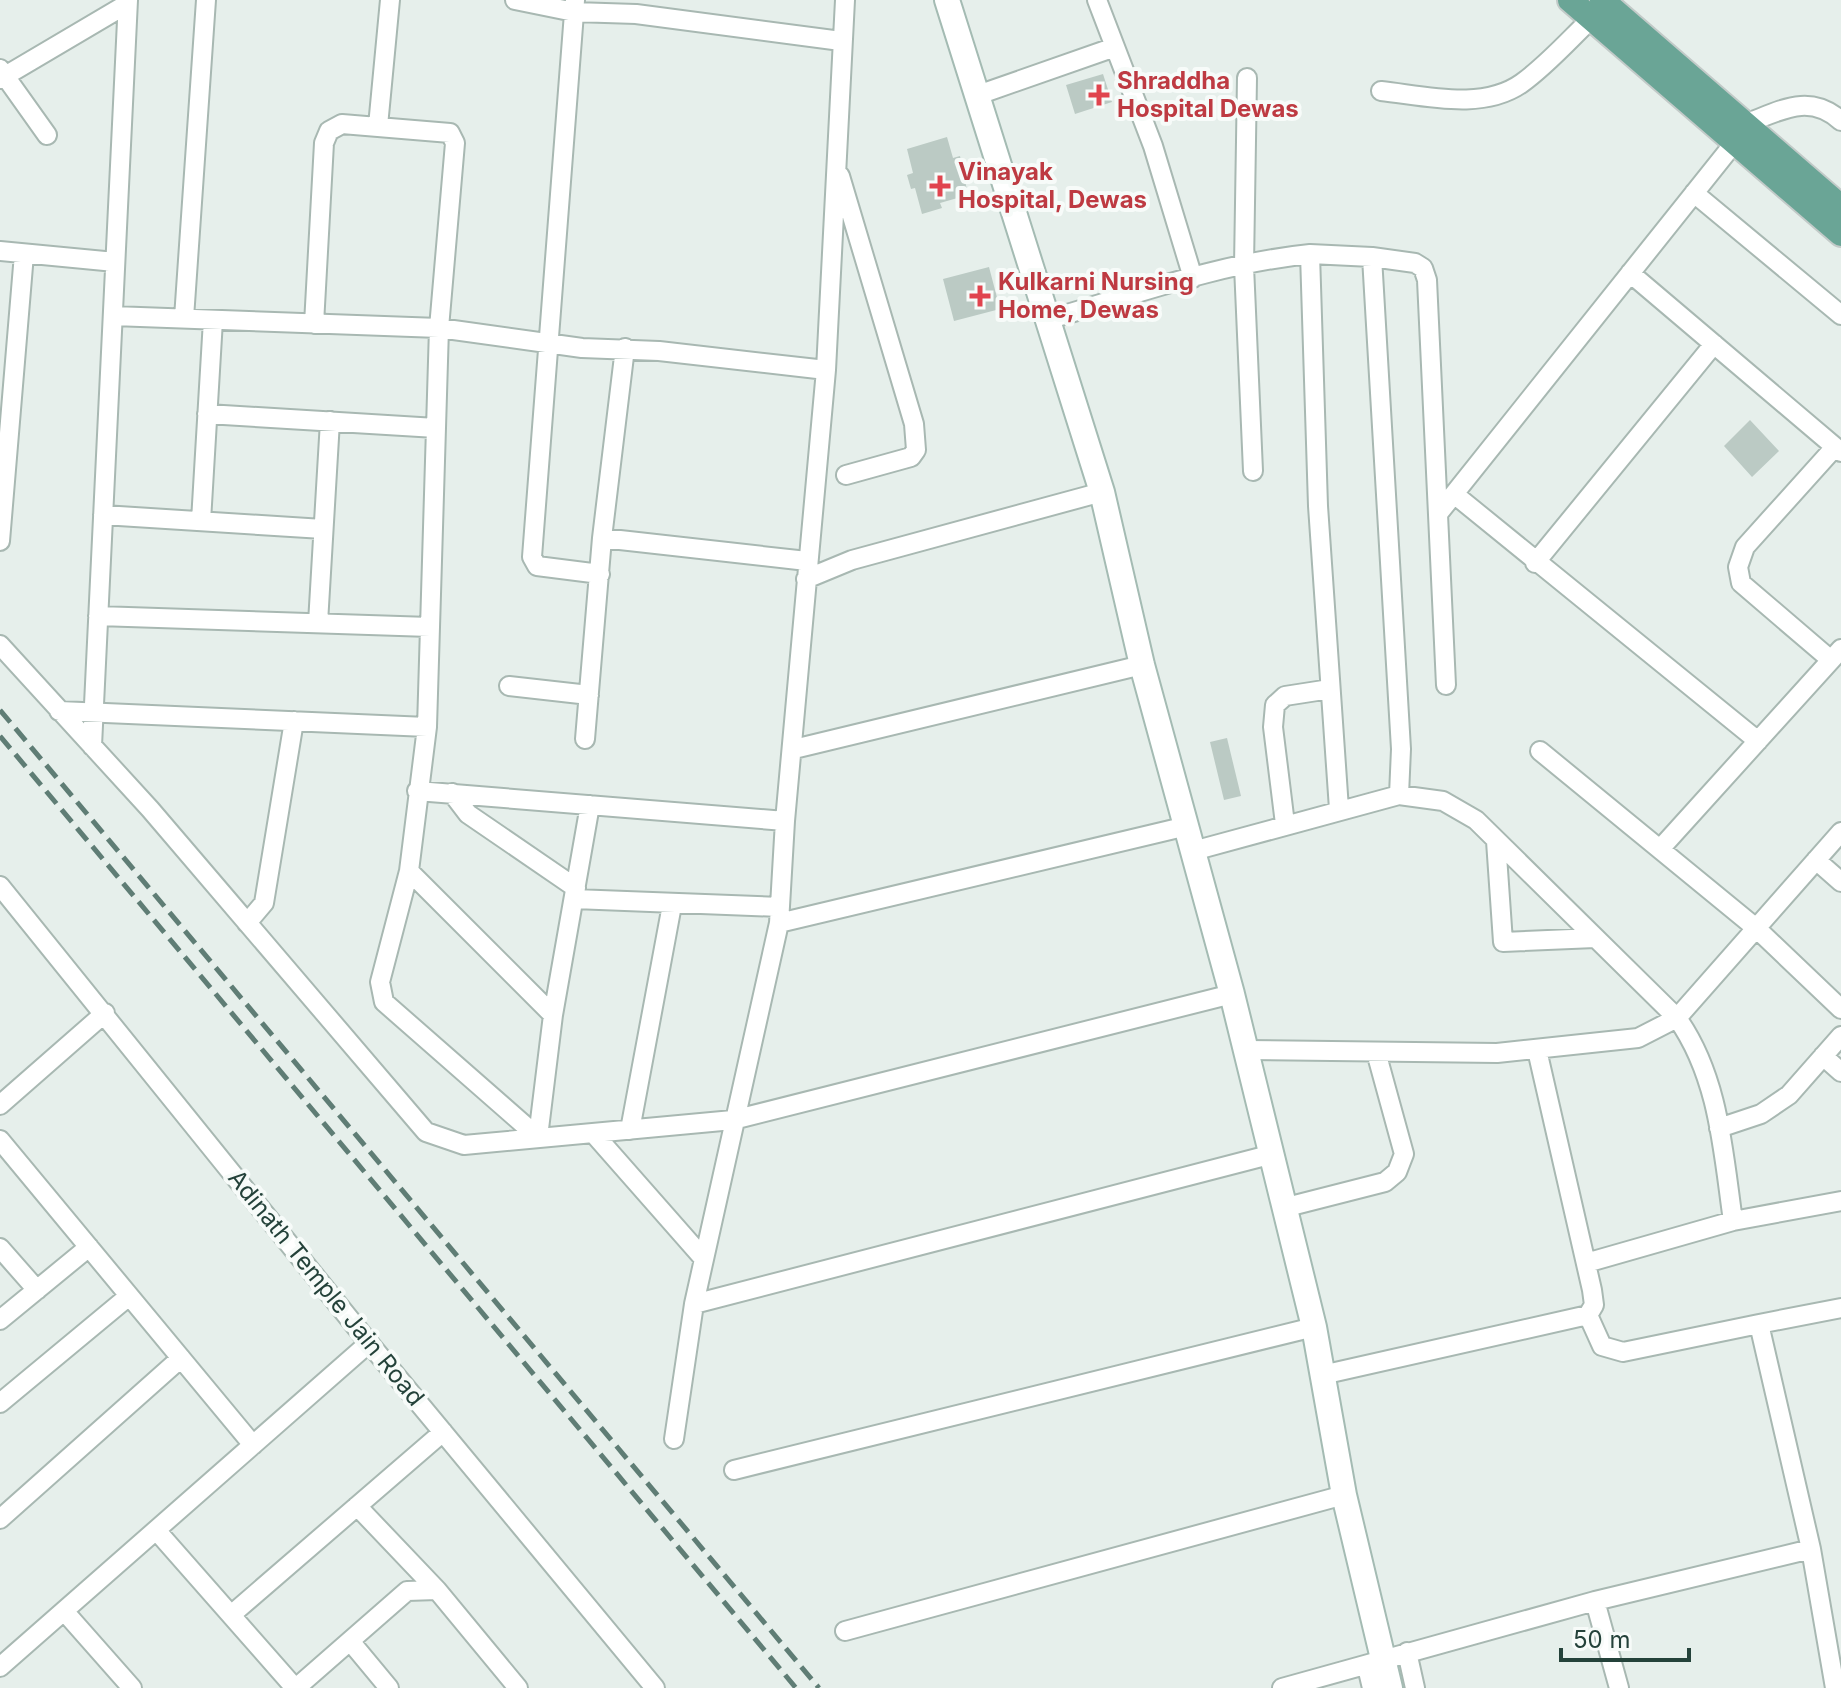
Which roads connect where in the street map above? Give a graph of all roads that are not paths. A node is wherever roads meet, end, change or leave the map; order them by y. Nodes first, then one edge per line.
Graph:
1 (206, 0) edge
2 (390, 0) edge
3 (515, 0) edge
4 (845, 0) edge
5 (947, 0) edge
6 (1097, 0) edge
7 (1570, 0) edge
8 (128, 2) edge
9 (575, 6) edge
10 (636, 7) edge
11 (1597, 9) edge
12 (841, 41) junction
13 (1115, 47) junction
14 (2, 75) edge
15 (1247, 78) dead end
16 (1381, 91) dead end
17 (975, 96) junction
18 (1841, 121) edge
19 (378, 126) junction
20 (1740, 133) junction
21 (47, 135) dead end
22 (836, 163) junction
23 (1694, 193) junction
24 (1841, 207) edge
25 (1841, 234) edge
26 (0, 251) edge
27 (24, 254) junction
28 (1310, 254) junction
29 (1372, 257) junction
30 (115, 262) junction
31 (1244, 266) junction
32 (1630, 273) junction
33 (1193, 278) junction
34 (1841, 315) edge
35 (113, 316) junction
36 (184, 318) junction
37 (213, 320) junction
38 (1047, 320) junction
39 (314, 324) junction
40 (439, 328) junction
41 (550, 343) junction
42 (1714, 344) junction
43 (625, 348) junction
44 (7, 368) edge
45 (826, 370) junction
46 (207, 414) junction
47 (330, 421) junction
48 (436, 428) junction
49 (1838, 449) edge
50 (1253, 471) dead end
51 (846, 475) dead end
52 (1102, 492) junction
53 (1454, 494) junction
54 (2, 496) edge
55 (1438, 514) junction
56 (103, 515) junction
57 (201, 521) junction
58 (323, 529) junction
59 (602, 538) junction
60 (0, 541) edge
61 (1535, 563) junction
62 (806, 570) junction
63 (600, 574) junction
64 (98, 616) junction
65 (318, 623) junction
66 (430, 627) junction
67 (0, 645) edge
68 (1836, 655) edge
69 (1142, 665) junction
70 (1446, 685) dead end
71 (509, 686) dead end
72 (1330, 689) junction
73 (589, 695) junction
74 (59, 711) junction
75 (93, 713) junction
76 (294, 721) junction
77 (427, 727) junction
78 (585, 739) dead end
79 (1758, 741) junction
80 (92, 746) junction
81 (794, 749) junction
82 (1540, 751) dead end
83 (417, 791) junction
84 (452, 793) junction
85 (1399, 795) junction
86 (590, 805) junction
87 (1339, 809) junction
88 (785, 821) junction
89 (1285, 824) junction
90 (1187, 826) junction
91 (1841, 832) edge
92 (1496, 841) junction
93 (1660, 849) junction
94 (1193, 851) junction
95 (1816, 860) junction
96 (409, 871) junction
97 (1841, 882) edge
98 (0, 886) edge
99 (575, 893) junction
100 (672, 905) junction
101 (780, 915) junction
102 (247, 923) junction
103 (1756, 928) junction
104 (1595, 938) junction
105 (1232, 994) junction
106 (1841, 1009) edge
107 (105, 1013) junction
108 (553, 1015) junction
109 (1677, 1018) junction
110 (1841, 1036) edge
111 (1245, 1050) junction
112 (1537, 1050) junction
113 (1376, 1052) junction
114 (1823, 1056) junction
115 (1841, 1072) edge
116 (0, 1105) edge
117 (733, 1120) junction
118 (1719, 1128) junction
119 (630, 1130) junction
120 (594, 1134) junction
121 (538, 1137) junction
122 (0, 1140) edge
123 (1269, 1155) junction
124 (1841, 1201) edge
125 (1283, 1208) junction
126 (1733, 1221) junction
127 (89, 1247) junction
128 (0, 1248) edge
129 (704, 1259) junction
130 (1586, 1263) junction
131 (37, 1290) junction
132 (129, 1296) junction
133 (694, 1304) junction
134 (1841, 1308) edge
135 (1588, 1315) junction
136 (0, 1320) edge
137 (1759, 1324) junction
138 (1314, 1327) junction
139 (369, 1343) junction
140 (181, 1358) junction
141 (1322, 1375) junction
142 (0, 1403) edge
143 (443, 1432) junction
144 (674, 1439) dead end
145 (253, 1445) junction
146 (734, 1470) dead end
147 (1344, 1495) junction
148 (357, 1506) junction
149 (0, 1519) edge
150 (156, 1530) junction
151 (1811, 1549) junction
152 (437, 1590) junction
153 (1595, 1601) junction
154 (64, 1611) junction
155 (231, 1615) junction
156 (845, 1631) dead end
157 (350, 1641) junction
158 (1407, 1652) junction
159 (1374, 1664) junction
160 (0, 1667) edge
161 (646, 1685) edge
162 (132, 1688) edge
163 (295, 1688) edge
164 (389, 1688) edge
165 (518, 1688) edge
166 (1282, 1688) edge
167 (1372, 1688) edge
168 (1390, 1688) edge
169 (1415, 1688) edge
170 (1619, 1688) edge
171 (1835, 1688) edge

1 - 36 street
2 - 19 street
3 - 9 street
4 - 12 street
5 - 17 street
6 - 13 street
7 - 11 main road
8 - 14 street
8 - 30 street
9 - 10 street
9 - 41 street
10 - 12 street
11 - 16 street
11 - 20 main road
12 - 22 street
13 - 17 street
13 - 33 street
14 - 21 street
15 - 31 street
17 - 38 street
18 - 20 street
19 - 39 street
19 - 40 street
20 - 23 street
20 - 24 main road
20 - 25 main road
22 - 45 street
22 - 51 street
23 - 32 street
23 - 34 street
26 - 27 street
27 - 30 street
27 - 44 street
28 - 29 street
28 - 31 street
28 - 72 street
29 - 55 street
29 - 85 street
30 - 35 street
31 - 33 street
31 - 50 street
32 - 42 street
32 - 53 street
33 - 38 street
35 - 36 street
35 - 56 street
36 - 37 street
37 - 39 street
37 - 46 street
38 - 52 street
39 - 40 street
40 - 41 street
40 - 48 street
41 - 43 street
41 - 63 street
42 - 49 street
42 - 61 street
43 - 45 street
43 - 59 street
44 - 54 street
45 - 62 street
46 - 47 street
46 - 57 street
47 - 48 street
47 - 58 street
48 - 66 street
49 - 68 street
52 - 62 street
52 - 69 street
53 - 55 street
53 - 61 street
54 - 60 street
55 - 70 street
56 - 57 street
56 - 64 street
57 - 58 street
58 - 65 street
59 - 62 street
59 - 63 street
61 - 79 street
62 - 81 street
63 - 73 street
64 - 65 street
64 - 75 street
65 - 66 street
66 - 77 street
67 - 74 street
68 - 79 street
69 - 81 street
69 - 90 street
71 - 73 street
72 - 87 street
72 - 89 street
73 - 78 street
74 - 75 street
74 - 80 street
75 - 76 street
75 - 80 street
76 - 77 street
76 - 102 street
77 - 83 street
79 - 93 street
80 - 102 street
81 - 88 street
82 - 93 street
83 - 84 street
83 - 96 street
84 - 86 street
84 - 99 street
85 - 87 street
85 - 92 street
86 - 88 street
86 - 99 street
87 - 89 street
88 - 101 street
89 - 94 street
90 - 94 street
90 - 101 street
91 - 95 street
92 - 104 street
92 - 104 street
93 - 103 street
94 - 105 street
95 - 97 street
95 - 103 street
96 - 108 street
96 - 121 street
98 - 107 street, Adinath Temple Jain Road
99 - 100 street
99 - 108 street
100 - 101 street
100 - 119 street
101 - 117 street
102 - 121 street
103 - 106 street
103 - 109 street
104 - 109 street
105 - 111 street
105 - 117 street
107 - 116 street
107 - 139 street, Adinath Temple Jain Road
108 - 121 street
109 - 112 street
109 - 118 street
110 - 114 street
111 - 113 street
111 - 123 street
112 - 113 street
112 - 130 street
113 - 125 street
114 - 115 street
114 - 118 street
117 - 119 street
117 - 129 street
118 - 126 street
119 - 120 street
120 - 121 street
120 - 129 street
122 - 127 street
123 - 125 street
123 - 133 street
124 - 126 street
125 - 138 street
126 - 130 street
127 - 131 street
127 - 132 street
128 - 131 street
129 - 133 street
130 - 135 street
131 - 136 street
132 - 140 street
132 - 142 street
133 - 144 street
134 - 137 street
135 - 137 street
135 - 141 street
137 - 151 street
138 - 141 street
138 - 146 street
139 - 143 street, Adinath Temple Jain Road
139 - 145 street
140 - 145 street
140 - 149 street
141 - 147 street
143 - 148 street
143 - 161 street, Adinath Temple Jain Road
145 - 150 street
147 - 156 street
147 - 159 street
148 - 152 street
148 - 155 street
150 - 154 street
150 - 155 street
151 - 153 street
151 - 171 street
152 - 157 street
152 - 165 street
153 - 158 street
153 - 170 street
154 - 160 street
154 - 162 street
155 - 163 street
157 - 163 street
157 - 164 street
158 - 159 street
158 - 169 street
159 - 166 street
159 - 167 street
159 - 168 street

